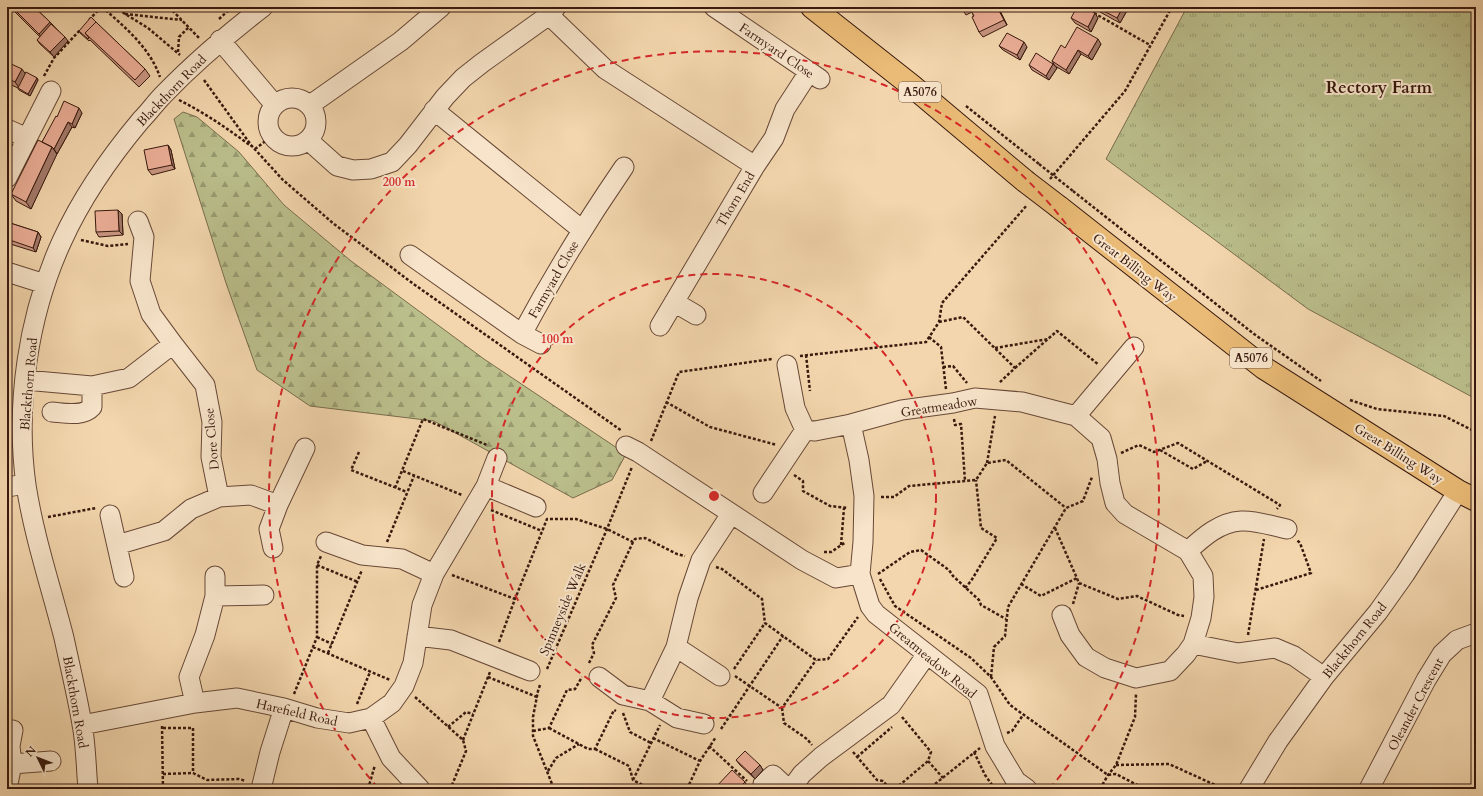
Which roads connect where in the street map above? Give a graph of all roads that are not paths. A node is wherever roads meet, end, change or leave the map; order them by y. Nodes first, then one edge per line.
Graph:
1 (263, 7) edge
2 (441, 7) edge
3 (714, 7) edge
4 (812, 7) edge
5 (552, 11) edge
6 (215, 45) junction
7 (814, 75) joint
8 (51, 91) road end
9 (274, 104) junction
10 (310, 105) junction
11 (434, 110) junction
12 (7, 129) edge
13 (27, 138) junction
14 (308, 140) junction
15 (755, 166) junction
16 (624, 167) dead end
17 (7, 178) edge
18 (582, 230) junction
19 (147, 234) road end
20 (410, 255) dead end
21 (7, 272) edge
22 (45, 284) junction
23 (674, 302) junction
24 (696, 315) dead end
25 (660, 326) dead end
26 (522, 334) junction
27 (173, 344) junction
28 (542, 344) dead end
29 (1134, 347) dead end
30 (787, 365) dead end
31 (25, 380) junction
32 (92, 386) junction
33 (52, 412) dead end
34 (1076, 416) junction
35 (851, 424) junction
36 (806, 430) junction
37 (305, 448) dead end
38 (632, 449) road end
39 (497, 458) road end
40 (26, 484) junction
41 (7, 487) edge
42 (763, 493) dead end
43 (1467, 496) edge
44 (219, 497) junction
45 (480, 497) junction
46 (278, 505) junction
47 (536, 507) dead end
48 (731, 514) junction
49 (110, 515) road end
50 (1287, 529) road end
51 (326, 542) road end
52 (117, 545) junction
53 (273, 548) dead end
54 (1188, 551) junction
55 (436, 571) junction
56 (869, 574) junction
57 (215, 576) dead end
58 (124, 577) dead end
59 (264, 595) dead end
60 (215, 596) junction
61 (1062, 615) dead end
62 (1476, 633) edge
63 (417, 636) junction
64 (1193, 644) junction
65 (676, 647) junction
66 (927, 654) junction
67 (591, 671) road end
68 (539, 675) road end
69 (720, 676) dead end
70 (1324, 677) junction
71 (650, 702) junction
72 (195, 703) junction
73 (286, 709) junction
74 (371, 718) junction
75 (704, 724) dead end
76 (82, 725) junction
77 (13, 730) dead end
78 (51, 761) dead end
79 (12, 764) junction
80 (756, 783) road end
81 (261, 787) edge
82 (1255, 787) edge
83 (7, 788) edge
84 (88, 789) edge
85 (420, 789) edge
86 (789, 789) edge
87 (1028, 789) edge
88 (1369, 789) edge

1 - 6 street, Blackthorn Road
2 - 10 street
3 - 7 street, Farmyard Close
4 - 43 main road, Great Billing Way / A5076, bridge
5 - 11 street
5 - 15 street
6 - 9 street
6 - 22 street, Blackthorn Road
7 - 15 street, Thorn End
8 - 13 street
9 - 10 street
9 - 14 street
10 - 14 street
11 - 14 street
11 - 18 street, Farmyard Close
12 - 13 street
13 - 17 street
15 - 23 street, Thorn End
16 - 18 street
18 - 26 street, Farmyard Close
19 - 27 street, Dore Close
20 - 26 street, Farmyard Close
21 - 22 street
22 - 31 street, Blackthorn Road
23 - 24 street
23 - 25 street, Thorn End
26 - 28 street
27 - 32 street
27 - 44 street, Dore Close
29 - 34 street
30 - 36 street
31 - 32 street
31 - 40 street, Blackthorn Road
32 - 33 street
34 - 35 street, Greatmeadow
34 - 54 street, Greatmeadow
35 - 36 street, Greatmeadow
35 - 56 street, Greatmeadow Road
36 - 42 street
37 - 46 street
38 - 48 street
39 - 45 street, Harefield Road
40 - 41 street
40 - 76 street, Blackthorn Road
43 - 70 street, Blackthorn Road
44 - 46 street
44 - 52 street
45 - 47 street
45 - 55 street, Harefield Road
46 - 53 street
48 - 56 street
48 - 65 street
49 - 52 street
50 - 54 street
51 - 55 street
52 - 58 street
54 - 64 street, Greatmeadow
55 - 63 street, Harefield Road
56 - 66 street, Greatmeadow Road
57 - 60 street
59 - 60 street
60 - 72 street
61 - 64 street, Greatmeadow
62 - 88 street, Oleander Crescent
63 - 68 street
63 - 74 street, Harefield Road
64 - 70 street
65 - 69 street
65 - 71 street
66 - 86 street
66 - 87 street, Greatmeadow Road
67 - 71 street
70 - 82 street, Blackthorn Road
71 - 75 street
72 - 73 street, Harefield Road
72 - 76 street, Harefield Road
73 - 74 street, Harefield Road
73 - 81 street
74 - 85 street
76 - 84 street, Blackthorn Road
77 - 79 street
78 - 79 street
79 - 83 street
80 - 86 street

